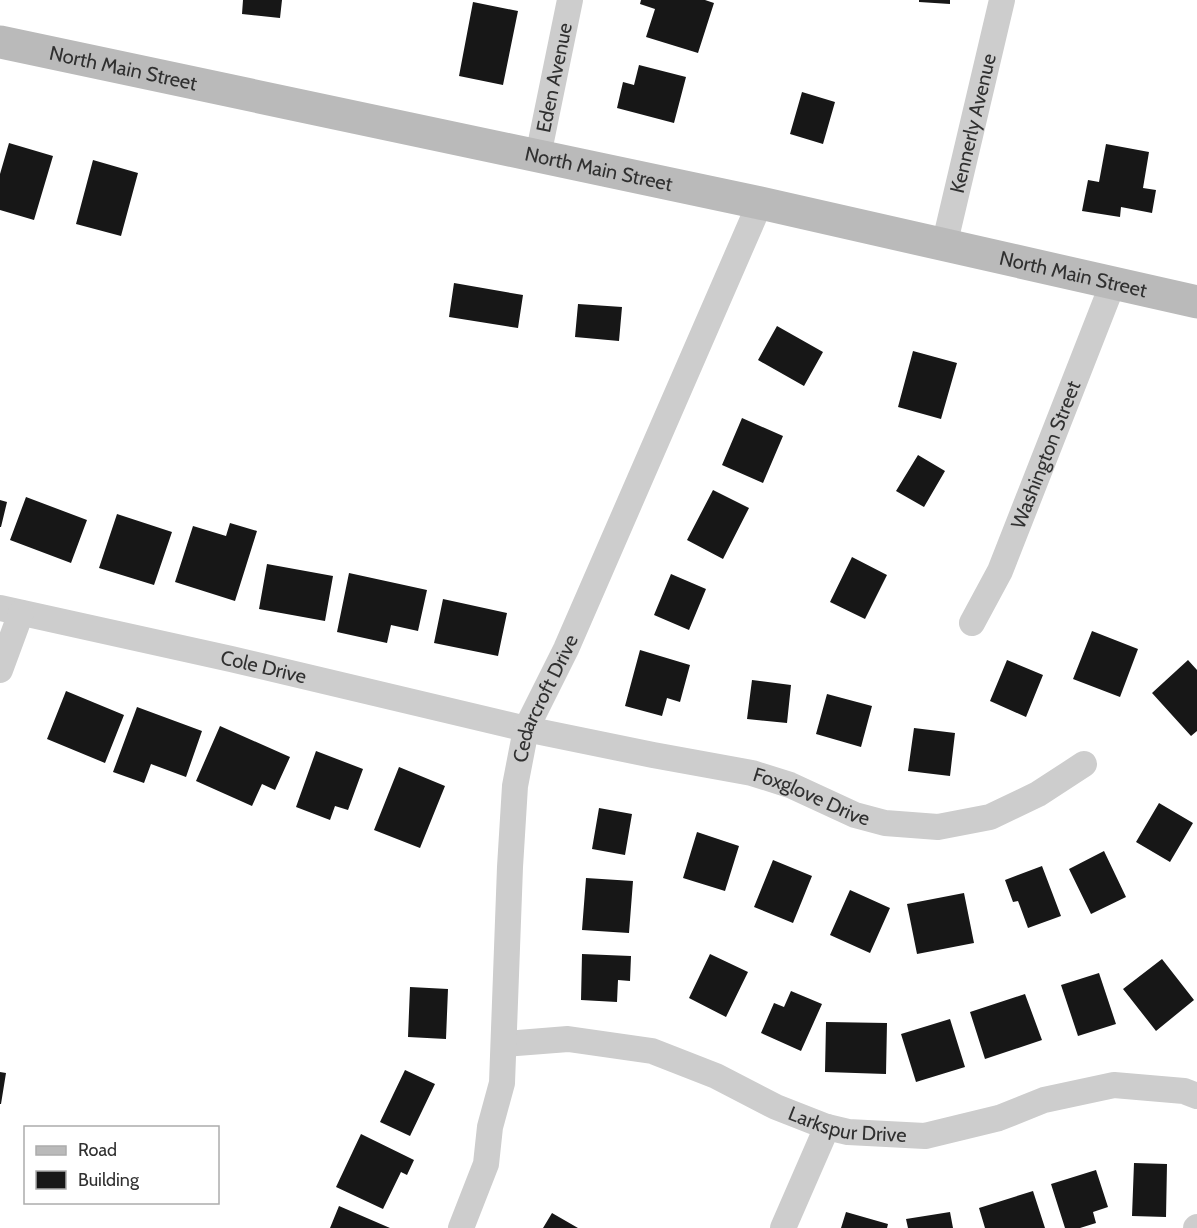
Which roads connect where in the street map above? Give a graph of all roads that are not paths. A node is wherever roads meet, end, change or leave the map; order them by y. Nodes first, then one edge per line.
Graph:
1 (570, 0) edge
2 (1002, 0) edge
3 (0, 42) edge
4 (538, 156) junction
5 (760, 203) junction
6 (944, 246) junction
7 (1113, 283) junction
8 (1197, 302) edge
9 (11, 611) edge
10 (972, 623) dead end
11 (0, 670) edge
12 (526, 729) junction
13 (1084, 764) dead end
14 (504, 1044) junction
15 (1197, 1096) edge
16 (828, 1127) junction
17 (461, 1228) edge
18 (783, 1228) edge

1 - 4 street, Eden Avenue
2 - 6 street, Kennerly Avenue
3 - 4 main road, North Main Street
4 - 5 main road, North Main Street
5 - 6 main road, North Main Street
5 - 12 street, Cedarcroft Drive
6 - 7 main road, North Main Street
7 - 8 main road, North Main Street
7 - 10 street, Washington Street
9 - 11 street
9 - 12 street, Cole Drive
12 - 13 street, Foxglove Drive
12 - 14 street, Cedarcroft Drive
14 - 16 street, Larkspur Drive
14 - 17 street, Cedarcroft Drive
15 - 16 street, Larkspur Drive
16 - 18 street

